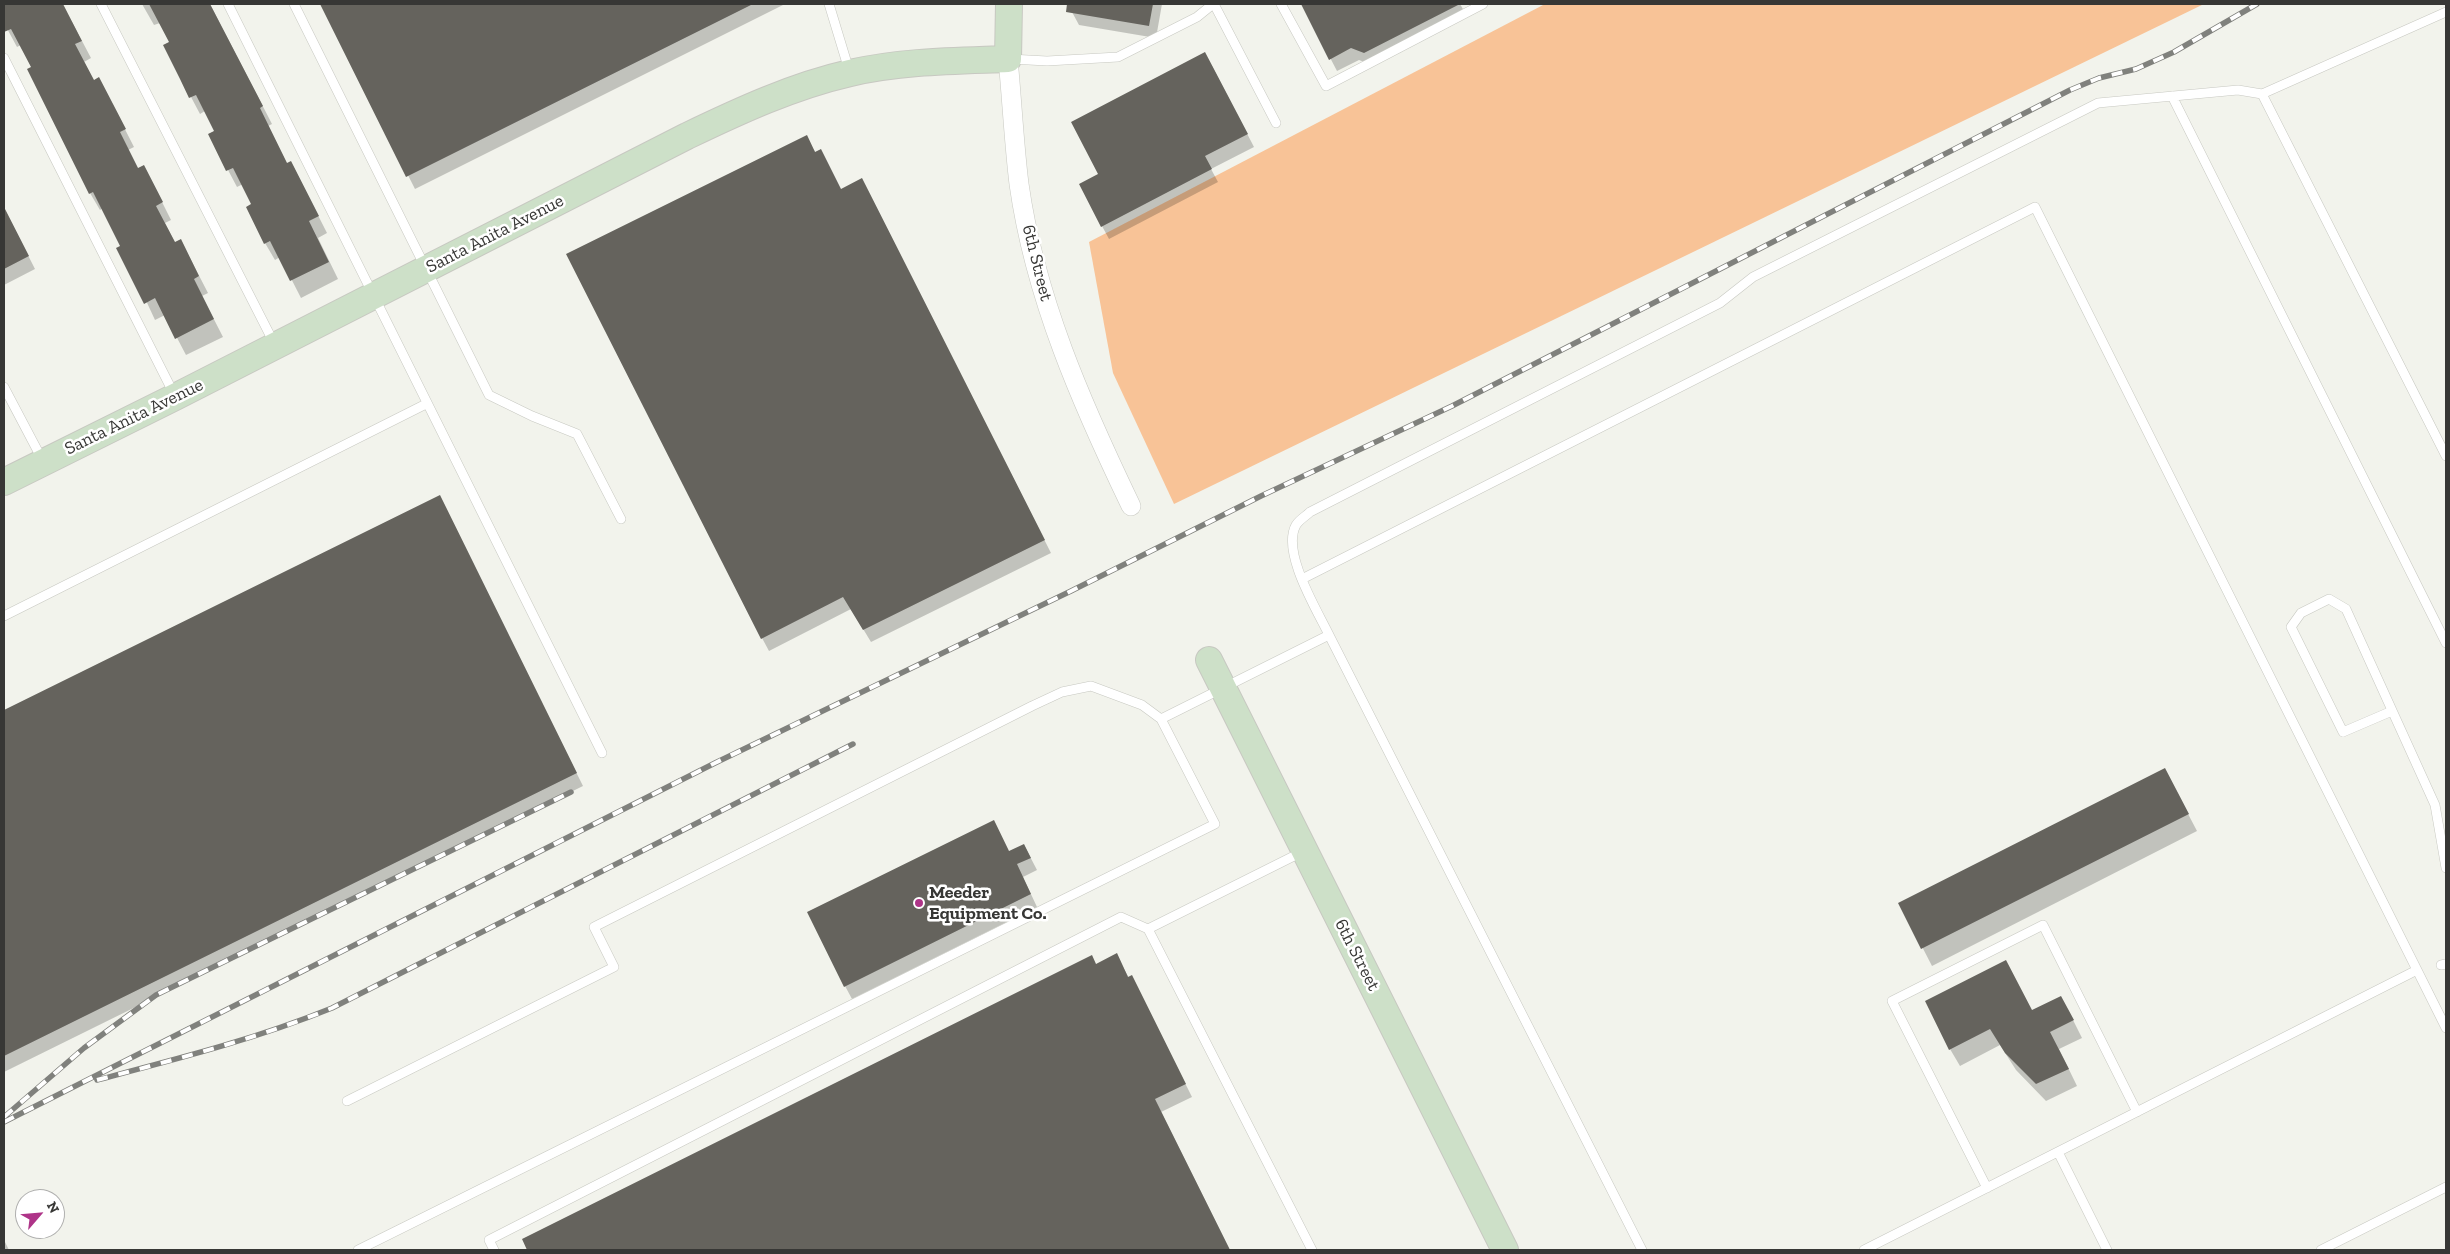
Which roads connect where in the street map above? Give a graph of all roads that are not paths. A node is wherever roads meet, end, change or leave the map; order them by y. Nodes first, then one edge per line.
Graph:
1 (102, 4) edge
2 (228, 4) edge
3 (294, 4) edge
4 (829, 4) edge
5 (1009, 4) edge
6 (1213, 4) edge
7 (1281, 4) edge
8 (1482, 4) edge
9 (2446, 12) edge
10 (4, 58) edge
11 (1008, 59) junction
12 (850, 73) junction
13 (2262, 94) junction
14 (2172, 96) junction
15 (1276, 123) dead end
16 (428, 267) junction
17 (372, 296) junction
18 (275, 346) junction
19 (4, 387) edge
20 (175, 397) junction
21 (426, 404) junction
22 (2446, 456) edge
23 (43, 461) junction
24 (4, 482) edge
25 (1131, 506) dead end
26 (621, 519) dead end
27 (1302, 579) junction
28 (4, 616) edge
29 (1328, 635) junction
30 (2446, 643) edge
31 (1209, 660) dead end
32 (1222, 688) junction
33 (2392, 710) junction
34 (1161, 719) junction
35 (602, 753) dead end
36 (1304, 850) junction
37 (2446, 868) edge
38 (1148, 929) junction
39 (2417, 970) junction
40 (2446, 1028) edge
41 (347, 1101) dead end
42 (2137, 1112) junction
43 (2058, 1152) junction
44 (2446, 1187) edge
45 (1987, 1188) junction
46 (358, 1250) edge
47 (494, 1250) edge
48 (1312, 1250) edge
49 (1505, 1250) edge
50 (1642, 1250) edge
51 (1864, 1250) edge
52 (2107, 1250) edge
53 (2321, 1250) edge

1 - 18 lane
2 - 17 lane
3 - 16 lane
4 - 12 lane
5 - 11 street, 6th Street
6 - 11 lane
6 - 15 lane
7 - 8 lane
9 - 13 lane
10 - 20 lane
11 - 12 street, Santa Anita Avenue
11 - 25 street, 6th Street
12 - 16 street, Santa Anita Avenue
13 - 14 lane
13 - 22 lane
14 - 27 lane
14 - 30 lane
16 - 17 street, Santa Anita Avenue
16 - 26 lane
17 - 18 street, Santa Anita Avenue
17 - 21 lane
18 - 20 street, Santa Anita Avenue
19 - 23 lane
20 - 23 street, Santa Anita Avenue
21 - 28 lane
21 - 35 lane
23 - 24 street, Santa Anita Avenue
27 - 29 lane
27 - 39 lane
29 - 32 lane
29 - 50 lane
31 - 32 street, 6th Street
32 - 34 lane
32 - 36 street, 6th Street
33 - 33 lane
33 - 37 lane
34 - 41 lane
34 - 46 lane
36 - 38 lane
36 - 49 street, 6th Street
38 - 47 lane
38 - 48 lane
39 - 40 lane
39 - 42 lane
42 - 43 lane
42 - 45 lane
43 - 45 lane
43 - 52 lane
44 - 53 lane
45 - 51 lane

